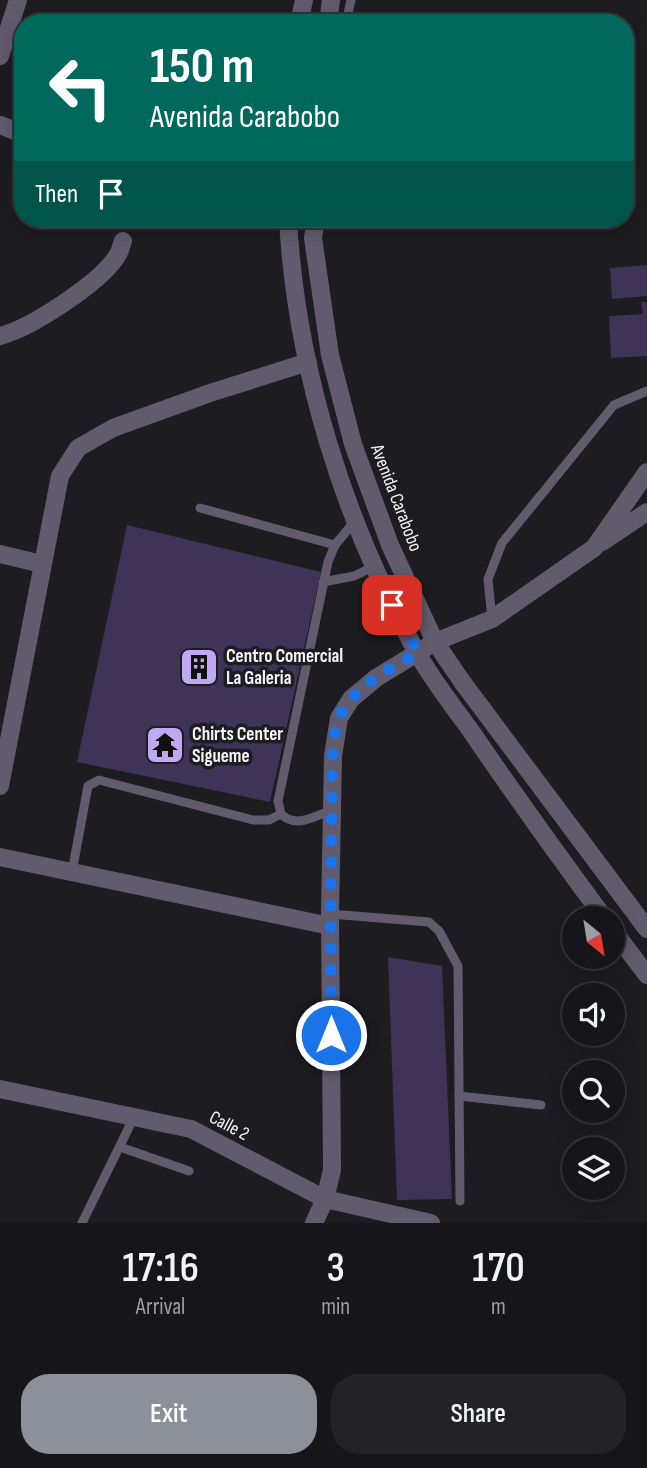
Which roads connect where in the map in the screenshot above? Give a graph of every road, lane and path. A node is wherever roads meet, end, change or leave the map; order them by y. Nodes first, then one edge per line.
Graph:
1 (18, 0) edge
2 (0, 55) edge
3 (289, 228) edge
4 (315, 228) edge
5 (123, 241) dead end
6 (0, 336) edge
7 (308, 362) junction
8 (647, 391) edge
9 (647, 472) edge
10 (200, 509) dead end
11 (647, 512) edge
12 (355, 521) junction
13 (335, 545) junction
14 (594, 548) junction
15 (0, 554) edge
16 (42, 564) junction
17 (373, 567) junction
18 (323, 582) junction
19 (492, 619) junction
20 (435, 642) junction
21 (418, 653) junction
22 (0, 786) edge
23 (332, 810) junction
24 (281, 814) junction
25 (0, 857) edge
26 (72, 872) junction
27 (595, 906) edge
28 (330, 920) junction
29 (647, 929) edge
30 (625, 946) edge
31 (647, 975) edge
32 (0, 1089) edge
33 (459, 1096) junction
34 (541, 1105) dead end
35 (134, 1117) junction
36 (120, 1147) junction
37 (189, 1171) dead end
38 (325, 1199) junction
39 (460, 1201) dead end
40 (82, 1223) edge
41 (314, 1223) edge
42 (431, 1223) edge

1 - 2 street
3 - 7 street
4 - 20 street, Avenida Carabobo
5 - 6 street
7 - 12 street
7 - 16 street
8 - 19 lane
9 - 14 street
10 - 13 lane
11 - 14 street
12 - 13 lane
12 - 17 street
13 - 18 lane
14 - 19 street
15 - 16 street
16 - 22 street
17 - 18 lane
17 - 21 street
18 - 24 lane
19 - 20 street
20 - 21 street
20 - 29 street, Avenida Carabobo
21 - 23 street
21 - 27 street
23 - 24 lane
23 - 28 street
24 - 26 lane
25 - 26 street
26 - 28 street
28 - 33 lane
28 - 38 street
30 - 31 street
32 - 35 street, Calle 2
33 - 34 lane
33 - 39 lane
35 - 36 lane
35 - 38 street, Calle 2
36 - 37 lane
36 - 40 lane
38 - 41 street
38 - 42 street, Calle 2

